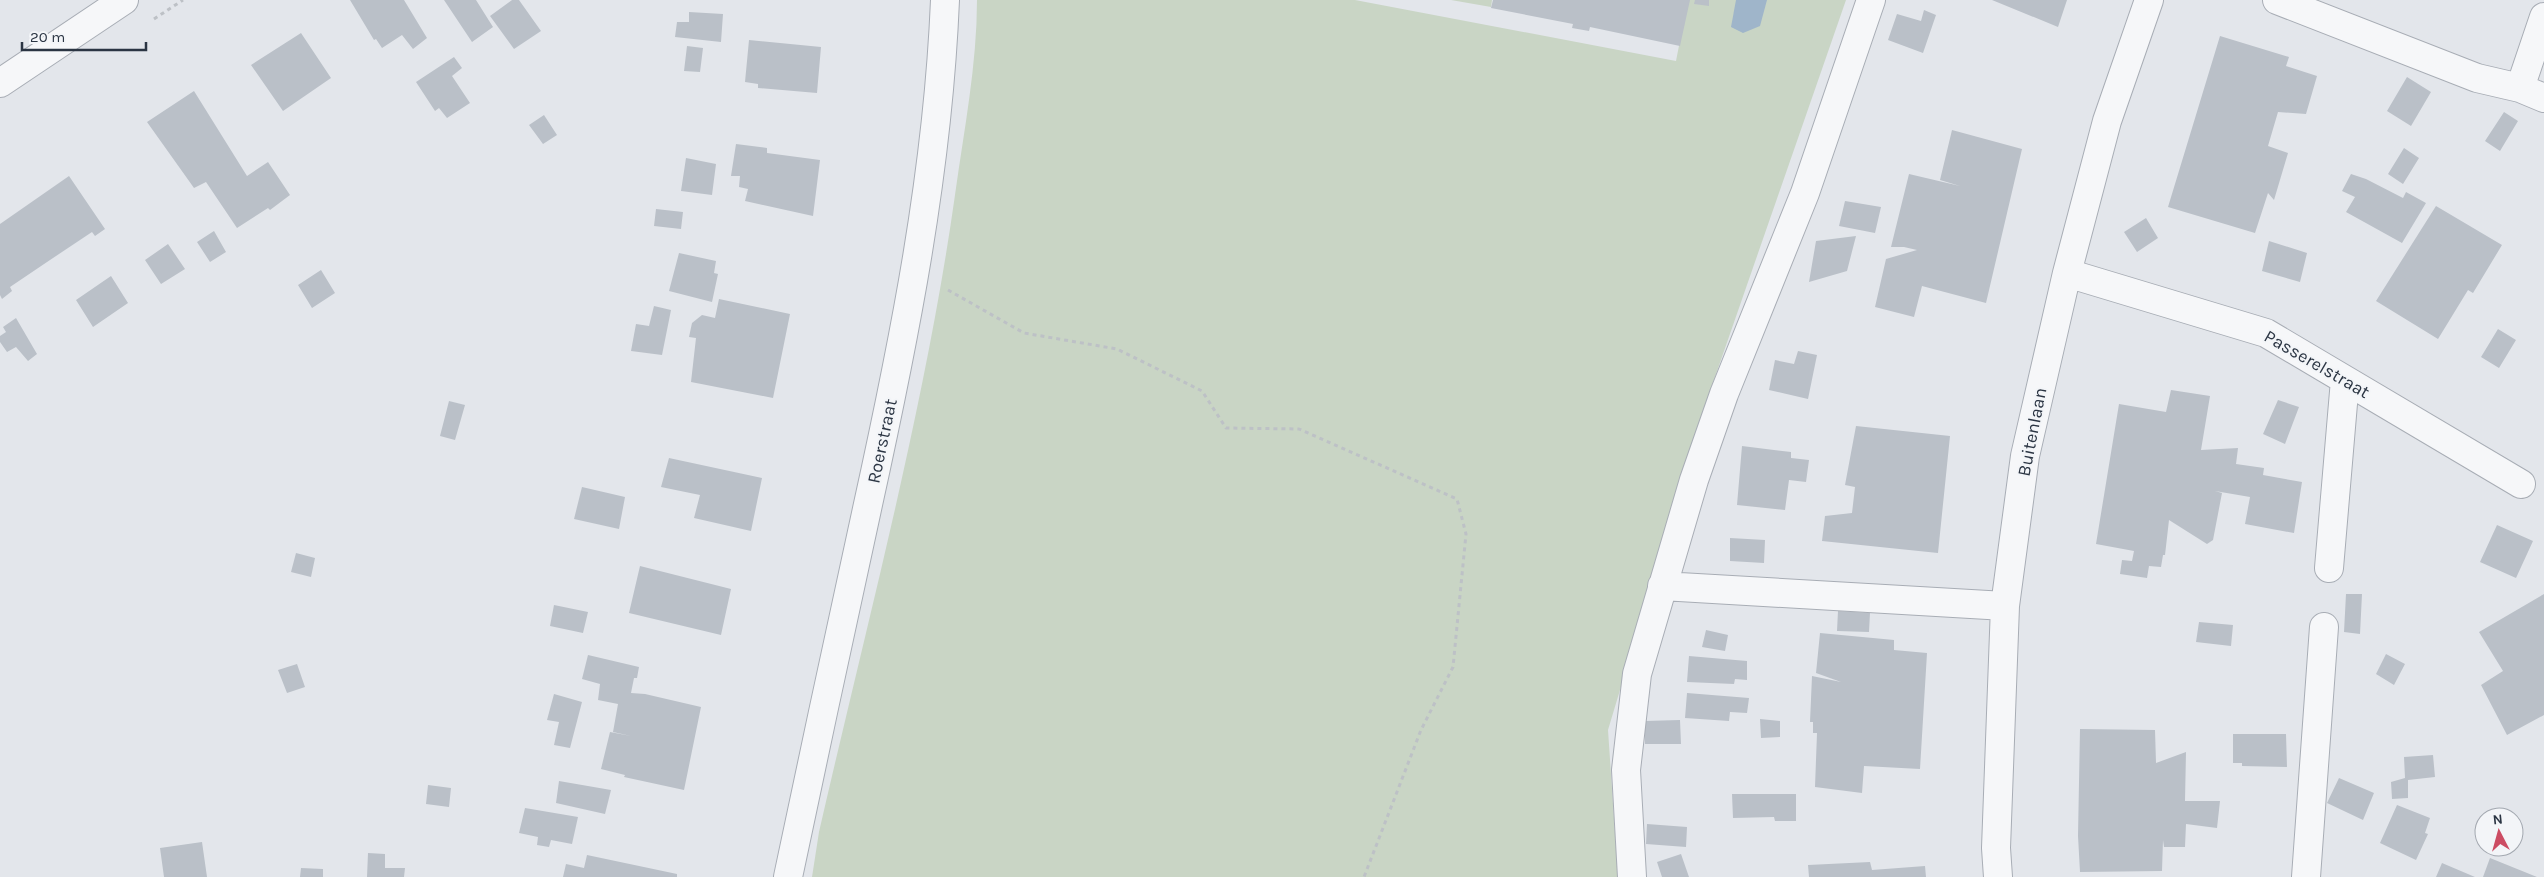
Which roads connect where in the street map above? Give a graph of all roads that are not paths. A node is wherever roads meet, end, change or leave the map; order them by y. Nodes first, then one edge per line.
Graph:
1 (124, 0) edge
2 (945, 0) edge
3 (1871, 0) edge
4 (2149, 0) edge
5 (2277, 0) edge
6 (2544, 17) edge
7 (0, 83) edge
8 (2532, 93) edge
9 (2067, 273) junction
10 (2345, 380) junction
11 (2521, 484) dead end
12 (2329, 568) dead end
13 (1662, 586) junction
14 (2005, 606) junction
15 (2324, 627) dead end
16 (788, 877) edge
17 (1632, 877) edge
18 (1998, 877) edge
19 (2306, 877) edge

1 - 7 street
2 - 16 street, Roerstraat
3 - 13 street
4 - 9 street, Buitenlaan
5 - 8 street
6 - 8 street
9 - 10 street, Passerelstraat
9 - 14 street, Buitenlaan
10 - 11 street, Passerelstraat
10 - 12 street
13 - 14 street
13 - 17 street
14 - 18 street, Buitenlaan
15 - 19 street

